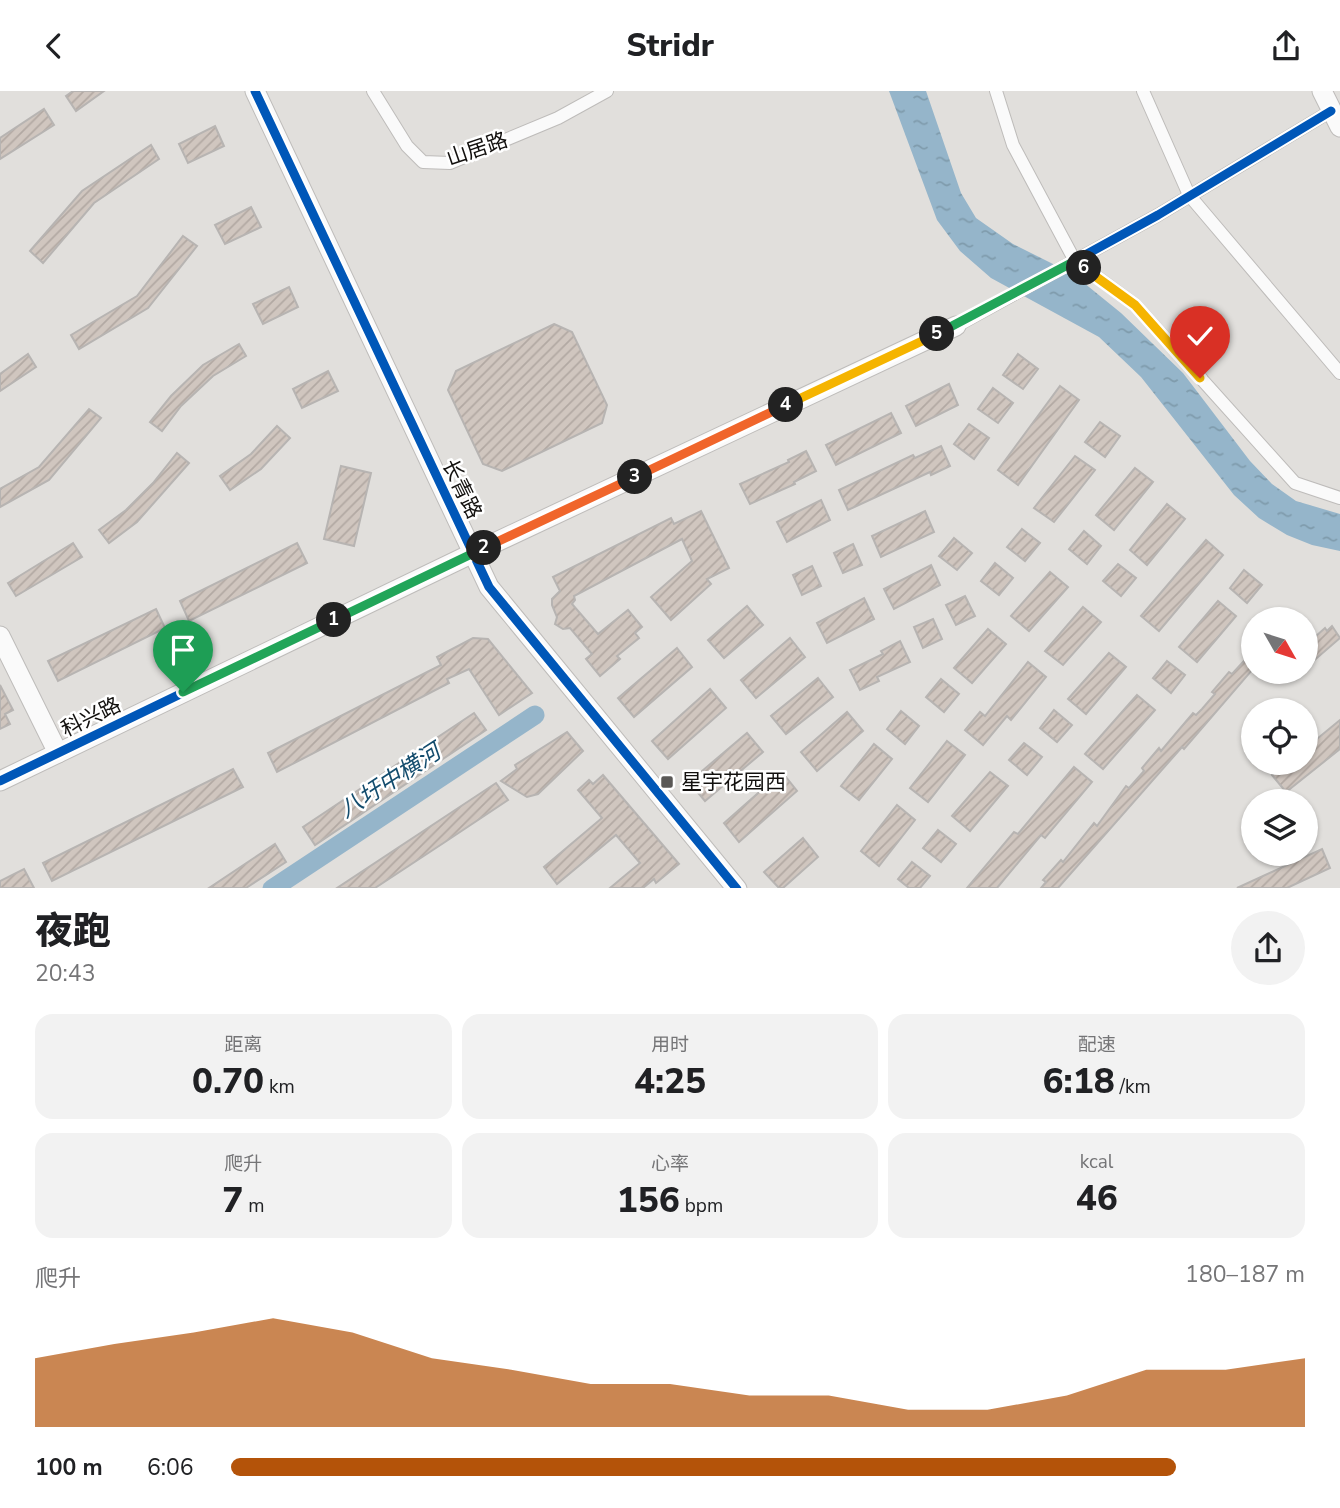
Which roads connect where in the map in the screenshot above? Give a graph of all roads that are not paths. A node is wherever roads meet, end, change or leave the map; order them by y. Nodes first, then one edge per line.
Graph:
1 (255, 91) edge
2 (373, 91) edge
3 (607, 91) edge
4 (996, 91) edge
5 (1143, 91) edge
6 (1322, 91) edge
7 (1336, 119) edge
8 (1189, 195) junction
9 (1071, 264) junction
10 (956, 325) joint
11 (1340, 373) edge
12 (1340, 498) edge
13 (473, 553) junction
14 (0, 636) edge
15 (58, 753) junction
16 (0, 781) edge
17 (737, 888) edge

1 - 13 street, 长青路
2 - 3 street, 山居路
4 - 9 street
5 - 8 street
6 - 7 street
7 - 8 street
8 - 9 street
8 - 11 street
9 - 10 street
9 - 12 street
10 - 13 street, 科兴路
13 - 15 street, 科兴路
13 - 17 street, 长青路
14 - 15 street
15 - 16 street, 科兴路

